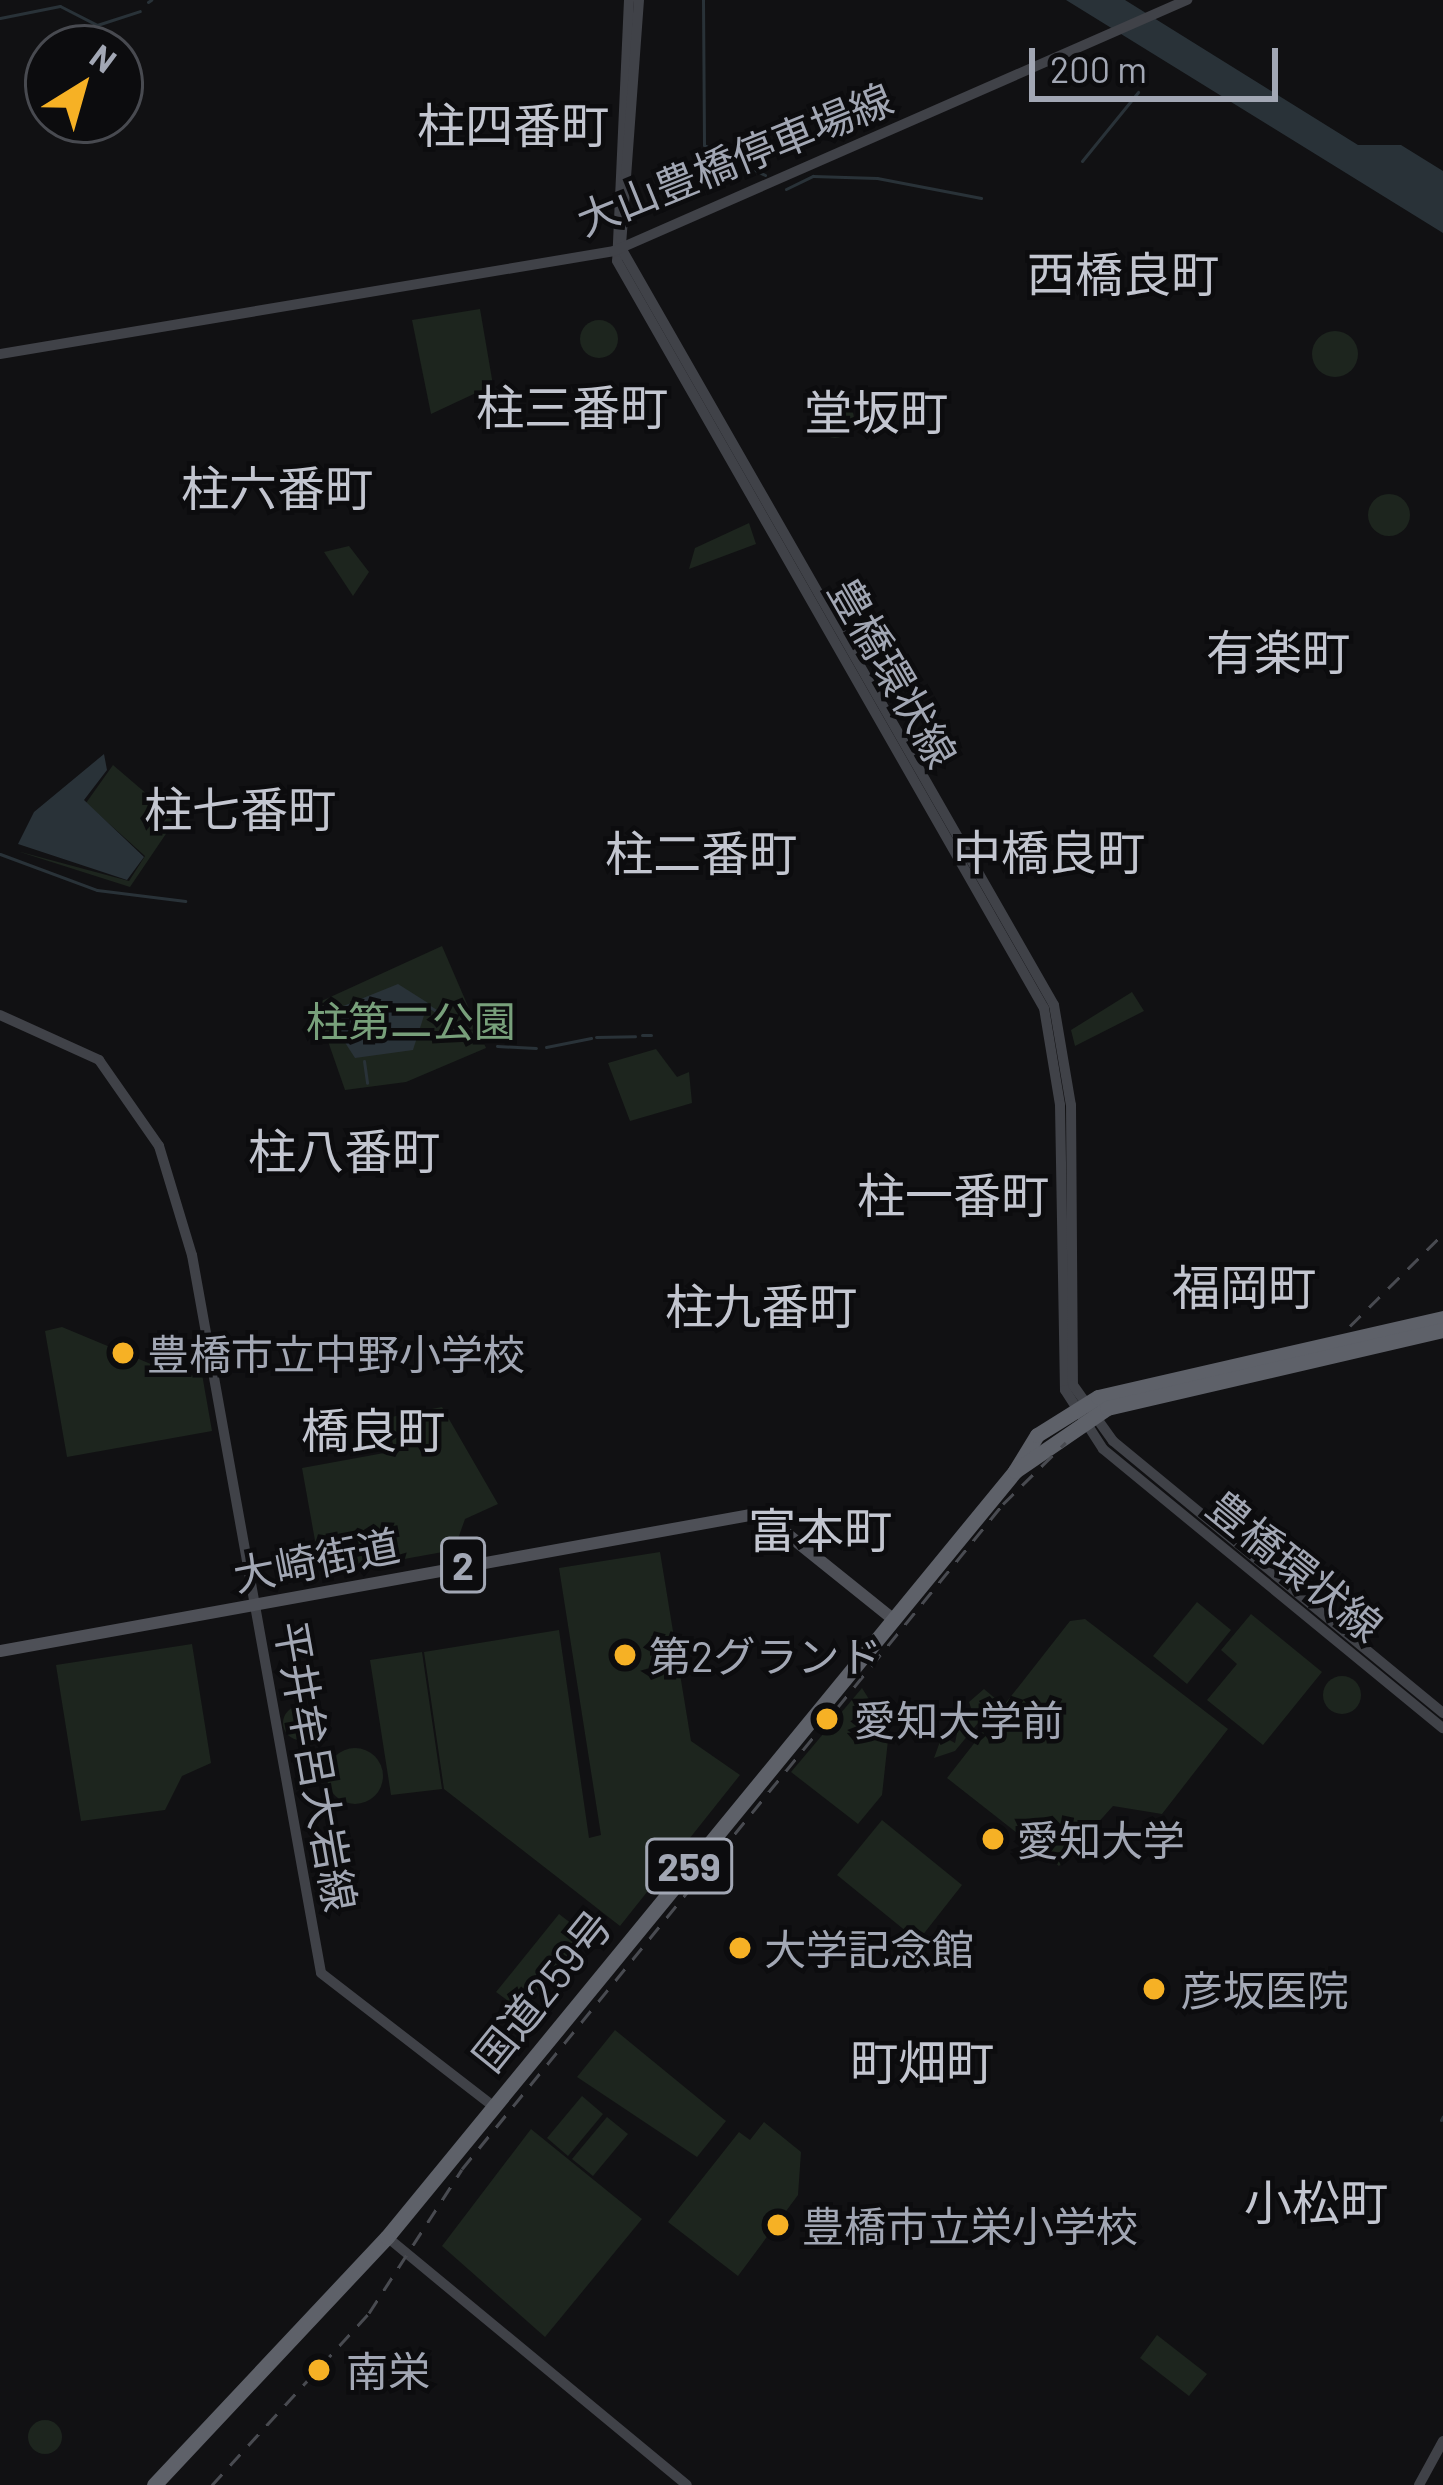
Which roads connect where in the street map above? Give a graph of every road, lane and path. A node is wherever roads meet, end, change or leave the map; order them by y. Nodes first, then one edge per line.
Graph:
1 (628, 0) edge
2 (639, 0) edge
3 (1187, 0) edge
4 (618, 249) junction
5 (0, 354) edge
6 (0, 1016) edge
7 (1443, 1318) edge
8 (1443, 1330) edge
9 (1083, 1412) junction
10 (254, 1604) junction
11 (892, 1618) junction
12 (0, 1651) edge
13 (1443, 1714) edge
14 (1443, 1728) edge
15 (493, 2106) junction
16 (387, 2237) junction
17 (1443, 2440) edge
18 (154, 2485) edge
19 (687, 2485) edge
20 (1419, 2485) edge

1 - 4 main road
2 - 4 main road
3 - 4 main road, 大山豊橋停車場線
4 - 5 main road, 大山豊橋停車場線
4 - 9 main road, 豊橋環状線
6 - 10 main road, 平井牟呂大岩線
7 - 9 highway, 国道259号 / 259
8 - 9 highway, 国道259号 / 259
9 - 11 highway, 国道259号 / 259
9 - 13 main road, 豊橋環状線
9 - 14 main road, 豊橋環状線
10 - 11 main road, 大崎街道 / 2
10 - 12 main road, 大崎街道 / 2
10 - 15 main road, 平井牟呂大岩線
11 - 15 highway, 国道259号 / 259
15 - 16 highway, 国道259号 / 259
16 - 18 highway, 国道259号 / 259
16 - 19 main road
17 - 20 main road

